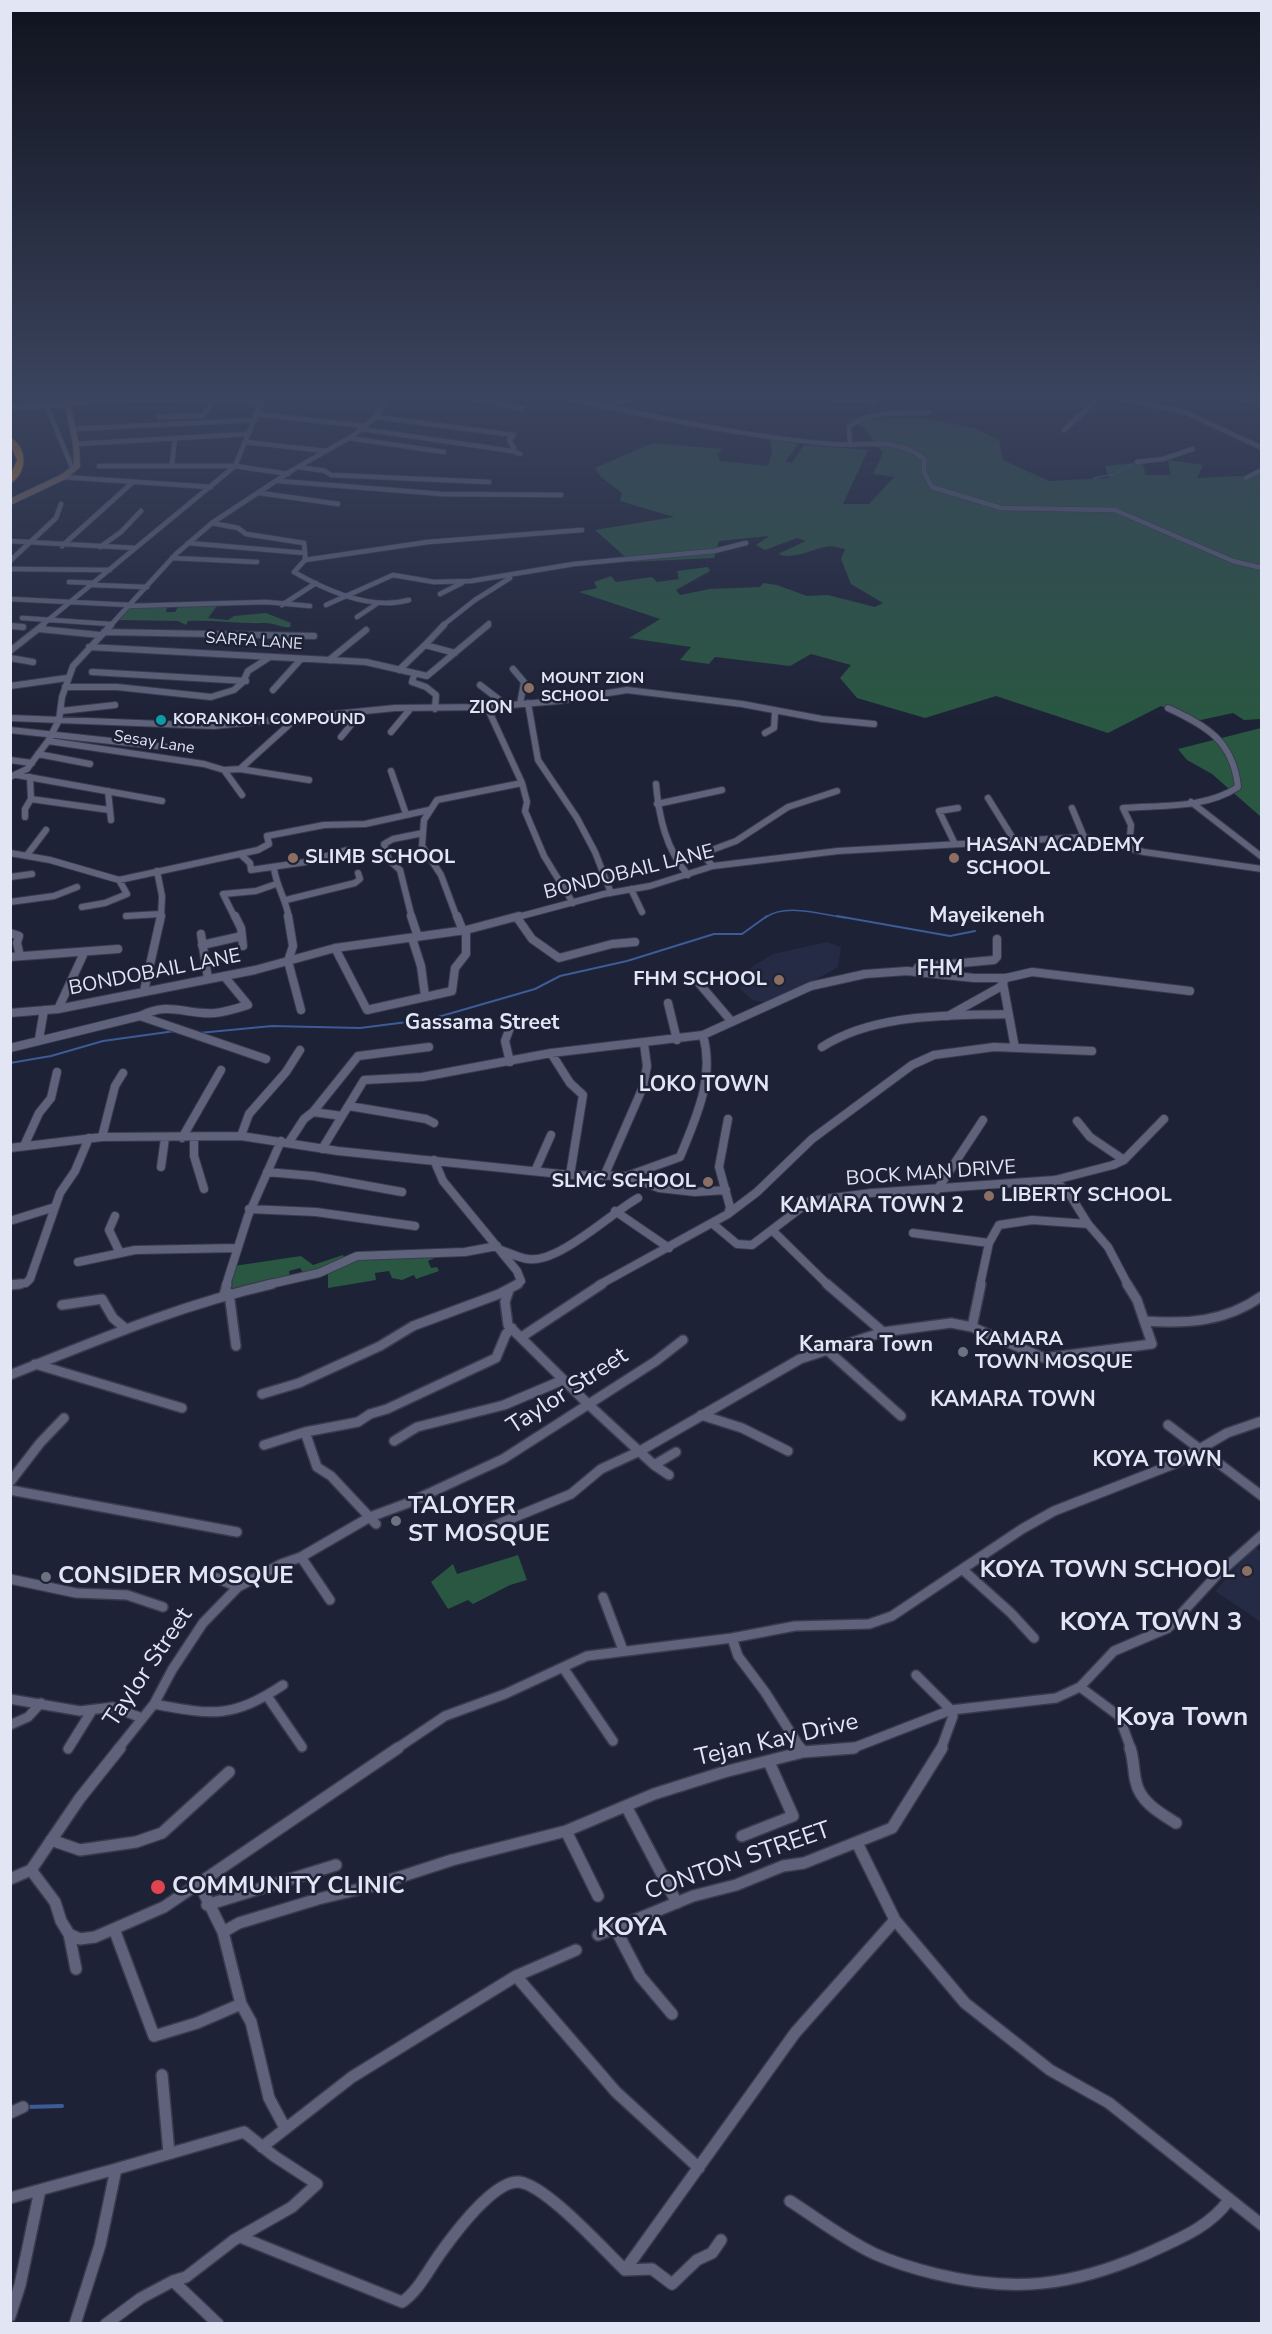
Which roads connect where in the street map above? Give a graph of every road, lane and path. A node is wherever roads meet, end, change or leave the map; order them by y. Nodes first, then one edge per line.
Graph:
1 (110, 503) edge
2 (191, 503) edge
3 (246, 503) edge
4 (330, 503) edge
5 (984, 503) edge
6 (62, 504) dead end
7 (338, 504) dead end
8 (141, 510) dead end
9 (212, 524) junction
10 (582, 530) dead end
11 (10, 541) edge
12 (29, 543) junction
13 (188, 543) junction
14 (746, 543) dead end
15 (62, 546) junction
16 (100, 547) junction
17 (135, 549) junction
18 (305, 553) junction
19 (172, 558) junction
20 (304, 560) junction
21 (10, 561) edge
22 (257, 562) dead end
23 (1262, 568) edge
24 (10, 569) edge
25 (110, 570) junction
26 (510, 576) junction
27 (466, 581) junction
28 (69, 582) dead end
29 (316, 583) junction
30 (94, 584) junction
31 (147, 587) junction
32 (440, 594) dead end
33 (344, 595) junction
34 (10, 599) edge
35 (409, 600) dead end
36 (71, 603) junction
37 (378, 603) junction
38 (130, 605) junction
39 (282, 605) junction
40 (326, 605) dead end
41 (310, 606) dead end
42 (357, 617) dead end
43 (22, 618) dead end
44 (46, 621) junction
45 (489, 623) dead end
46 (110, 624) junction
47 (10, 626) edge
48 (23, 627) dead end
49 (39, 629) junction
50 (366, 630) dead end
51 (102, 634) junction
52 (314, 636) dead end
53 (426, 645) junction
54 (89, 647) junction
55 (10, 651) edge
56 (455, 653) junction
57 (270, 657) junction
58 (10, 658) edge
59 (301, 659) junction
60 (329, 660) junction
61 (33, 662) dead end
62 (513, 669) dead end
63 (399, 670) junction
64 (92, 672) dead end
65 (414, 675) junction
66 (67, 678) junction
67 (246, 681) junction
68 (480, 685) dead end
69 (10, 686) edge
70 (65, 687) junction
71 (273, 690) dead end
72 (528, 703) junction
73 (520, 704) junction
74 (116, 705) dead end
75 (507, 705) junction
76 (487, 707) junction
77 (411, 708) junction
78 (1168, 708) dead end
79 (435, 709) junction
80 (61, 711) junction
81 (775, 712) junction
82 (355, 714) junction
83 (292, 717) junction
84 (10, 718) edge
85 (59, 720) junction
86 (874, 724) dead end
87 (10, 730) edge
88 (391, 732) dead end
89 (52, 733) junction
90 (765, 733) dead end
91 (341, 737) dead end
92 (48, 741) junction
93 (166, 747) dead end
94 (38, 754) junction
95 (10, 760) edge
96 (32, 763) junction
97 (90, 764) dead end
98 (224, 770) junction
99 (240, 770) junction
100 (391, 771) dead end
101 (14, 776) edge
102 (30, 777) junction
103 (309, 780) dead end
104 (522, 783) junction
105 (656, 784) dead end
106 (722, 790) dead end
107 (108, 791) junction
108 (837, 791) dead end
109 (242, 795) dead end
110 (31, 798) junction
111 (988, 798) dead end
112 (162, 801) dead end
113 (1191, 802) junction
114 (657, 804) junction
115 (958, 808) dead end
116 (1072, 808) dead end
117 (110, 810) junction
118 (429, 810) junction
119 (406, 814) junction
120 (25, 817) dead end
121 (111, 820) dead end
122 (46, 830) dead end
123 (423, 833) junction
124 (1084, 837) junction
125 (1014, 840) junction
126 (955, 844) junction
127 (1129, 848) junction
128 (346, 850) dead end
129 (10, 852) edge
130 (240, 854) junction
131 (27, 855) junction
132 (1262, 856) edge
133 (713, 866) junction
134 (274, 868) junction
135 (1262, 869) edge
136 (157, 871) junction
137 (358, 873) dead end
138 (32, 874) dead end
139 (688, 875) junction
140 (10, 877) edge
141 (119, 880) junction
142 (276, 884) junction
143 (77, 887) dead end
144 (631, 889) junction
145 (611, 893) junction
146 (127, 894) junction
147 (114, 899) junction
148 (286, 900) junction
149 (10, 902) edge
150 (573, 903) junction
151 (131, 904) dead end
152 (82, 907) dead end
153 (118, 908) dead end
154 (642, 912) dead end
155 (160, 914) junction
156 (126, 916) dead end
157 (518, 919) junction
158 (465, 930) junction
159 (10, 933) edge
160 (201, 934) dead end
161 (242, 936) junction
162 (415, 937) junction
163 (997, 939) dead end
164 (635, 942) dead end
165 (202, 945) junction
166 (243, 945) dead end
167 (335, 948) junction
168 (118, 949) dead end
169 (84, 953) junction
170 (13, 958) edge
171 (288, 961) junction
172 (915, 972) junction
173 (691, 974) dead end
174 (224, 976) junction
175 (208, 979) junction
176 (1004, 980) junction
177 (144, 991) junction
178 (1190, 991) dead end
179 (425, 996) junction
180 (668, 1003) dead end
181 (58, 1009) junction
182 (44, 1010) junction
183 (302, 1010) dead end
184 (10, 1013) edge
185 (1008, 1014) junction
186 (140, 1016) junction
187 (948, 1016) junction
188 (513, 1020) dead end
189 (732, 1022) junction
190 (703, 1035) junction
191 (39, 1039) junction
192 (678, 1040) junction
193 (644, 1044) junction
194 (429, 1047) dead end
195 (822, 1047) dead end
196 (10, 1048) edge
197 (1015, 1048) junction
198 (300, 1050) dead end
199 (1092, 1051) dead end
200 (551, 1053) junction
201 (267, 1059) dead end
202 (510, 1062) junction
203 (221, 1070) dead end
204 (57, 1072) dead end
205 (123, 1073) dead end
206 (349, 1106) junction
207 (313, 1112) junction
208 (342, 1116) junction
209 (728, 1119) dead end
210 (1164, 1119) dead end
211 (982, 1120) dead end
212 (1077, 1121) dead end
213 (434, 1123) dead end
214 (551, 1135) dead end
215 (242, 1136) junction
216 (102, 1137) junction
217 (89, 1138) junction
218 (165, 1138) junction
219 (182, 1138) junction
220 (194, 1138) junction
221 (285, 1142) junction
222 (24, 1146) junction
223 (10, 1148) edge
224 (322, 1149) junction
225 (434, 1160) junction
226 (1125, 1160) junction
227 (161, 1167) dead end
228 (535, 1171) junction
229 (267, 1172) junction
230 (605, 1173) junction
231 (570, 1175) junction
232 (627, 1176) junction
233 (1055, 1180) junction
234 (204, 1189) dead end
235 (726, 1190) junction
236 (937, 1190) junction
237 (402, 1192) dead end
238 (638, 1198) dead end
239 (55, 1207) junction
240 (249, 1209) junction
241 (615, 1211) junction
242 (728, 1214) junction
243 (115, 1216) dead end
244 (13, 1220) dead end
245 (713, 1224) junction
246 (1088, 1224) junction
247 (415, 1226) dead end
248 (773, 1231) junction
249 (913, 1233) dead end
250 (989, 1243) junction
251 (235, 1248) junction
252 (499, 1248) junction
253 (669, 1248) junction
254 (120, 1253) junction
255 (78, 1262) dead end
256 (10, 1285) edge
257 (509, 1290) junction
258 (226, 1294) junction
259 (1262, 1296) edge
260 (62, 1305) dead end
261 (1144, 1321) junction
262 (972, 1327) junction
263 (512, 1328) junction
264 (126, 1329) junction
265 (883, 1332) junction
266 (523, 1336) junction
267 (682, 1340) dead end
268 (236, 1346) dead end
269 (826, 1349) junction
270 (35, 1364) junction
271 (10, 1375) edge
272 (563, 1380) junction
273 (262, 1394) dead end
274 (588, 1404) junction
275 (182, 1408) dead end
276 (701, 1415) junction
277 (901, 1416) dead end
278 (64, 1418) dead end
279 (1262, 1421) edge
280 (1168, 1425) dead end
281 (305, 1432) junction
282 (394, 1441) dead end
283 (264, 1445) dead end
284 (1200, 1450) junction
285 (640, 1451) junction
286 (788, 1451) dead end
287 (676, 1452) dead end
288 (654, 1465) junction
289 (669, 1475) dead end
290 (10, 1482) edge
291 (10, 1490) edge
292 (1262, 1496) edge
293 (373, 1520) junction
294 (486, 1529) dead end
295 (237, 1532) dead end
296 (1262, 1535) edge
297 (301, 1557) junction
298 (962, 1569) junction
299 (209, 1575) dead end
300 (10, 1579) edge
301 (238, 1587) junction
302 (603, 1597) dead end
303 (330, 1600) dead end
304 (163, 1607) dead end
305 (732, 1638) junction
306 (1034, 1638) dead end
307 (623, 1650) junction
308 (564, 1669) junction
309 (916, 1675) dead end
310 (283, 1685) dead end
311 (1080, 1687) junction
312 (267, 1696) junction
313 (10, 1699) edge
314 (41, 1703) junction
315 (154, 1704) junction
316 (951, 1710) junction
317 (91, 1712) junction
318 (142, 1718) junction
319 (10, 1725) edge
320 (613, 1741) dead end
321 (302, 1747) dead end
322 (69, 1749) dead end
323 (803, 1752) junction
324 (769, 1762) junction
325 (229, 1772) dead end
326 (626, 1806) junction
327 (1176, 1823) dead end
328 (566, 1831) junction
329 (742, 1836) dead end
330 (51, 1840) junction
331 (857, 1843) junction
332 (336, 1865) dead end
333 (31, 1870) junction
334 (10, 1879) edge
335 (200, 1885) junction
336 (598, 1896) dead end
337 (677, 1902) junction
338 (207, 1905) junction
339 (895, 1920) junction
340 (615, 1928) junction
341 (114, 1929) junction
342 (223, 1932) junction
343 (69, 1934) junction
344 (598, 1935) dead end
345 (576, 1950) dead end
346 (76, 1969) dead end
347 (516, 1976) junction
348 (241, 2004) junction
349 (672, 2014) dead end
350 (162, 2075) dead end
351 (23, 2107) dead end
352 (10, 2113) edge
353 (284, 2126) junction
354 (262, 2146) junction
355 (169, 2153) junction
356 (699, 2168) junction
357 (116, 2169) junction
358 (40, 2190) junction
359 (10, 2198) edge
360 (1229, 2200) junction
361 (790, 2201) dead end
362 (1262, 2225) edge
363 (240, 2237) junction
364 (722, 2240) dead end
365 (625, 2270) junction
366 (173, 2281) junction
367 (10, 2316) edge
368 (75, 2324) edge
369 (106, 2324) edge
370 (218, 2324) edge

1 - 15 street
2 - 17 street
3 - 9 street
4 - 7 street
5 - 23 street
6 - 12 street
8 - 16 street
9 - 13 street
9 - 18 street
10 - 20 street
11 - 12 street
12 - 15 street
12 - 21 street
13 - 18 street
13 - 19 street
14 - 26 street
15 - 16 street
16 - 17 street
17 - 25 street
18 - 20 street
19 - 22 street
19 - 31 street
20 - 29 street
24 - 25 street
25 - 30 street
26 - 27 street
26 - 53 street
27 - 32 street
27 - 33 street
28 - 30 street
29 - 33 street
29 - 39 street
30 - 31 street
30 - 36 street
31 - 38 street
33 - 37 street
33 - 40 street
34 - 36 street
35 - 37 street
36 - 38 street
36 - 44 street
37 - 42 street
38 - 39 street
38 - 46 street
39 - 41 street
43 - 44 street
44 - 46 street
44 - 49 street
45 - 56 street
46 - 51 street
47 - 48 street
49 - 51 street
49 - 55 street
50 - 60 street
51 - 52 street
51 - 54 street
53 - 56 street
53 - 63 street
54 - 57 street, SARFA LANE
54 - 66 street
56 - 65 street
57 - 59 street, SARFA LANE
57 - 67 street
58 - 61 street
59 - 60 street, SARFA LANE
59 - 71 street
60 - 63 street, SARFA LANE
62 - 73 street
63 - 65 street, SARFA LANE
64 - 67 street
65 - 79 street
66 - 69 street
66 - 70 street
67 - 70 street
68 - 75 street
70 - 80 street
72 - 73 street
72 - 81 street
72 - 145 street
73 - 75 street
74 - 80 street
75 - 76 street
76 - 79 street
76 - 104 street
77 - 79 street
77 - 82 street
77 - 88 street
78 - 113 street
80 - 85 street
81 - 86 street
81 - 90 street
82 - 83 street
82 - 91 street
83 - 85 street
83 - 99 street
84 - 85 street
85 - 89 street
87 - 89 street
89 - 92 street
89 - 93 street
92 - 94 street
92 - 98 street, Sesay Lane
94 - 96 street
94 - 97 street
95 - 96 street
96 - 101 street
98 - 99 street, Sesay Lane
98 - 109 street
99 - 103 street, Sesay Lane
100 - 119 street
101 - 102 street
102 - 107 street
102 - 110 street
104 - 118 street
104 - 150 street
105 - 114 street
106 - 114 street
107 - 112 street
107 - 117 street
108 - 133 street
110 - 117 street
110 - 120 street
111 - 125 street
113 - 127 street
113 - 132 street
114 - 139 street
115 - 126 street
116 - 124 street
117 - 121 street
118 - 119 street
118 - 123 street
119 - 130 street
122 - 131 street
123 - 158 street
123 - 162 street
124 - 125 street, BONDOBAIL LANE
124 - 127 street, BONDOBAIL LANE
125 - 126 street, BONDOBAIL LANE
126 - 133 street, BONDOBAIL LANE
127 - 135 street, BONDOBAIL LANE
128 - 134 street
129 - 131 street
130 - 134 street
130 - 136 street
131 - 141 street
133 - 139 street, BONDOBAIL LANE
134 - 142 street
136 - 141 street
136 - 155 street
137 - 148 street
138 - 140 street
139 - 144 street, BONDOBAIL LANE
141 - 146 street
142 - 148 street
142 - 161 street
143 - 149 street
144 - 145 street, BONDOBAIL LANE
144 - 154 street
145 - 150 street, BONDOBAIL LANE
146 - 147 street
146 - 151 street
147 - 152 street
147 - 153 street
148 - 171 street
150 - 157 street, BONDOBAIL LANE
155 - 156 street
155 - 177 street
157 - 158 street, BONDOBAIL LANE
157 - 164 street
158 - 162 street, BONDOBAIL LANE
158 - 179 street
159 - 170 street
160 - 165 street
161 - 165 street
161 - 166 street
162 - 167 street, BONDOBAIL LANE
162 - 179 street
163 - 172 street
165 - 175 street
167 - 171 street, BONDOBAIL LANE
167 - 179 street
168 - 169 street
169 - 170 street
169 - 181 street
171 - 174 street, BONDOBAIL LANE
171 - 183 street
172 - 176 street
172 - 189 street
173 - 189 street
174 - 175 street, BONDOBAIL LANE
174 - 186 street
175 - 177 street, BONDOBAIL LANE
176 - 178 street
176 - 185 street
176 - 187 street
177 - 181 street, BONDOBAIL LANE
180 - 192 street
181 - 182 street, BONDOBAIL LANE
182 - 184 street, BONDOBAIL LANE
182 - 191 street
185 - 187 street
185 - 197 street
186 - 191 street
186 - 201 street
187 - 195 street
188 - 202 street
189 - 190 street
190 - 192 street
190 - 232 street
191 - 196 street
192 - 193 street
193 - 200 street
193 - 230 street
194 - 207 street
197 - 199 street
197 - 242 street
198 - 215 street
200 - 202 street
200 - 231 street
202 - 206 street
203 - 219 street
204 - 222 street
205 - 216 street
206 - 208 street
206 - 213 street
207 - 208 street
207 - 221 street
208 - 224 street
209 - 235 street
210 - 226 street
211 - 236 street
212 - 226 street
214 - 228 street
215 - 220 street
215 - 221 street
216 - 217 street
216 - 218 street
217 - 222 street
217 - 239 street
218 - 219 street
218 - 227 street
219 - 220 street
220 - 234 street
221 - 224 street
221 - 229 street
222 - 223 street
224 - 225 street
225 - 228 street
225 - 252 street
226 - 233 street, BOCK MAN DRIVE
228 - 231 street
229 - 237 street
229 - 240 street
230 - 231 street
230 - 232 street
232 - 235 street
233 - 236 street, BOCK MAN DRIVE
233 - 246 street
235 - 242 street
236 - 248 street, BOCK MAN DRIVE
238 - 241 street
239 - 244 street
239 - 256 street
240 - 247 street
240 - 251 street
241 - 252 street
241 - 253 street
242 - 245 street
243 - 254 street
245 - 248 street
245 - 253 street
246 - 250 street
246 - 261 street
248 - 265 street
249 - 250 street
250 - 262 street
251 - 254 street
251 - 258 street
252 - 257 street
252 - 258 street
253 - 266 street
254 - 255 street
257 - 263 street
257 - 273 street
258 - 264 street
258 - 268 street
259 - 261 street
260 - 264 street
261 - 262 street
262 - 265 street
263 - 266 street
263 - 281 street
264 - 270 street
265 - 269 street
266 - 272 street
267 - 274 street, Taylor Street
269 - 276 street
269 - 277 street
270 - 271 street
270 - 275 street
272 - 274 street
272 - 282 street
274 - 285 street
274 - 293 street, Taylor Street
276 - 285 street
276 - 286 street
278 - 290 street
279 - 284 street
280 - 284 street
281 - 283 street
281 - 293 street
284 - 292 street
284 - 298 street
285 - 288 street
285 - 294 street
287 - 288 street
288 - 289 street
291 - 295 street
293 - 297 street, Taylor Street
296 - 311 street, Tejan Kay Drive
297 - 301 street, Taylor Street
297 - 303 street
298 - 305 street
298 - 306 street
299 - 301 street
300 - 304 street
301 - 315 street, Taylor Street
302 - 307 street
305 - 307 street
305 - 323 street
307 - 308 street
308 - 320 street
308 - 335 street
309 - 316 street
310 - 312 street
311 - 316 street, Tejan Kay Drive
311 - 327 street
312 - 315 street
312 - 321 street
313 - 314 street
314 - 317 street
314 - 319 street
315 - 318 street, Taylor Street
316 - 323 street, Tejan Kay Drive
316 - 331 street, CONTON STREET
317 - 318 street
317 - 322 street
318 - 330 street, Taylor Street
323 - 324 street, Tejan Kay Drive
324 - 326 street, Tejan Kay Drive
324 - 329 street
325 - 330 street
326 - 328 street, Tejan Kay Drive
326 - 337 street
328 - 336 street
328 - 342 street, Tejan Kay Drive
330 - 333 street, Taylor Street
331 - 337 street, CONTON STREET
331 - 339 street
332 - 338 street
333 - 334 street
333 - 343 street
335 - 338 street
335 - 341 street
337 - 340 street, CONTON STREET
338 - 342 street
339 - 356 street
339 - 360 street
340 - 344 street, CONTON STREET
340 - 349 street
341 - 343 street
341 - 348 street
342 - 348 street
343 - 346 street
345 - 347 street
347 - 353 street
347 - 356 street
348 - 353 street
350 - 355 street
351 - 352 street
353 - 354 street
354 - 355 street
354 - 363 street
355 - 357 street
356 - 365 street
357 - 358 street
357 - 368 street
358 - 359 street
358 - 367 street
360 - 361 street
360 - 362 street
363 - 365 street
363 - 366 street
364 - 365 street
366 - 369 street
366 - 370 street

